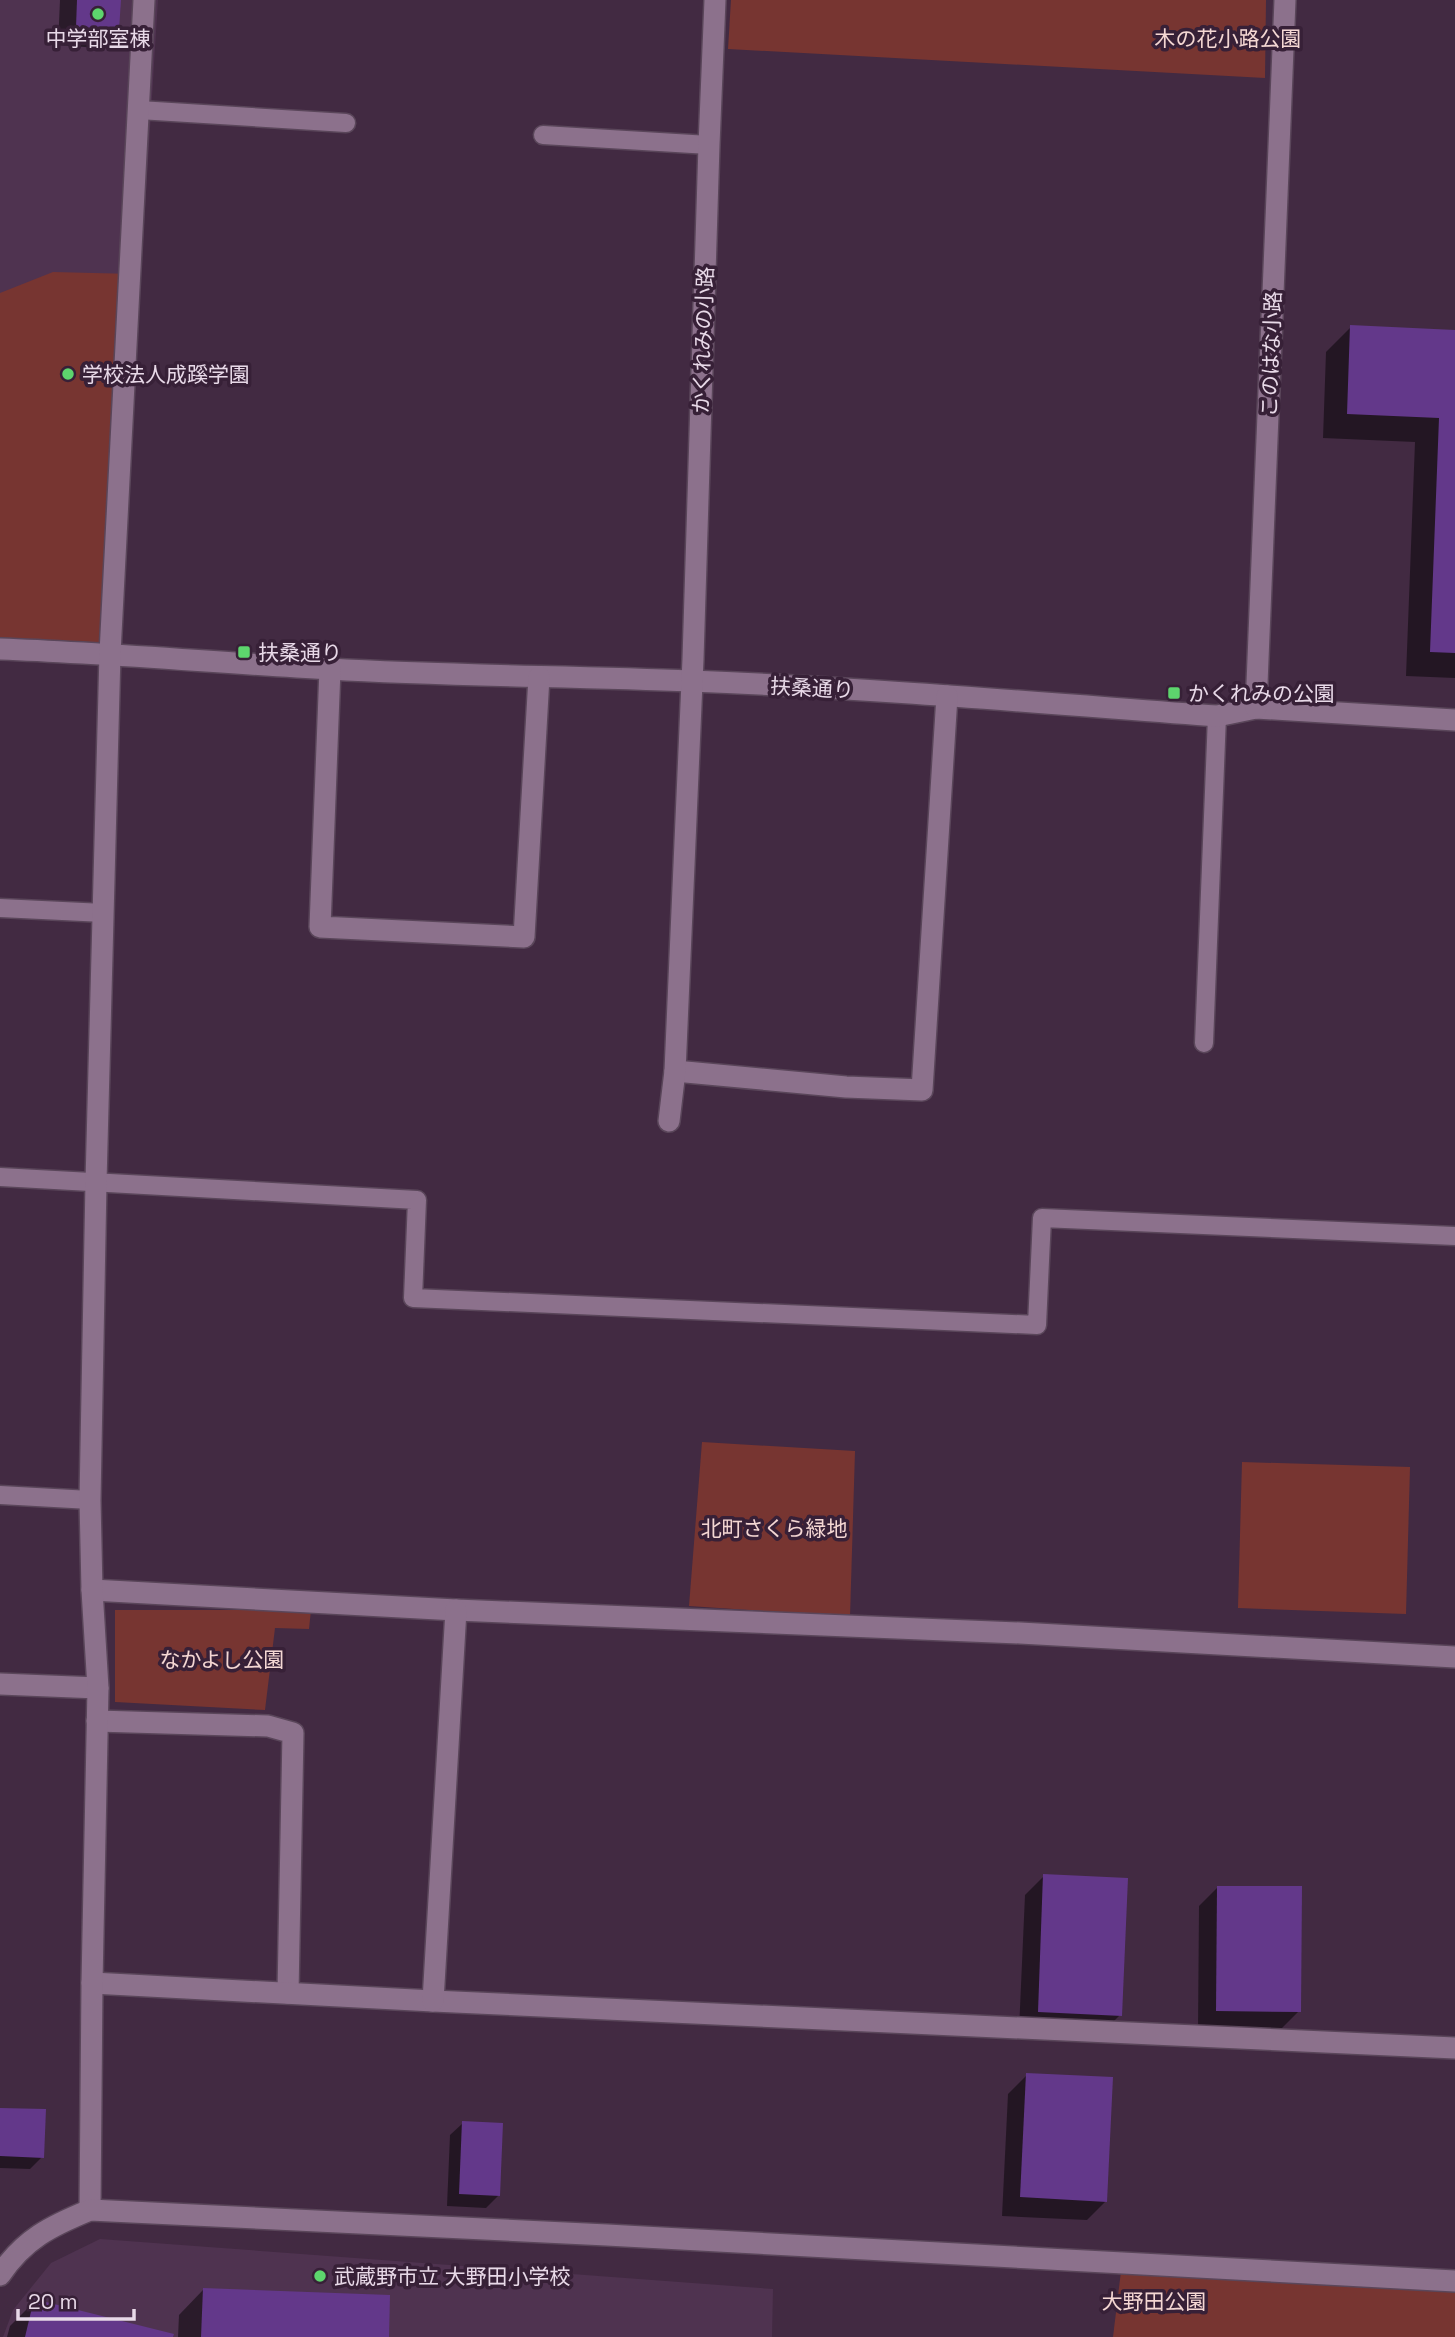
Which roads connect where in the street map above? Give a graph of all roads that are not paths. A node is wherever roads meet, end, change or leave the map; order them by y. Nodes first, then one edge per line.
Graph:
1 (144, 0) edge
2 (715, 0) edge
3 (1285, 0) edge
4 (139, 110) junction
5 (346, 123) dead end
6 (543, 135) dead end
7 (709, 145) junction
8 (0, 649) edge
9 (110, 653) junction
10 (330, 669) junction
11 (539, 677) junction
12 (692, 681) junction
13 (947, 696) junction
14 (1256, 708) junction
15 (1217, 716) junction
16 (1455, 720) edge
17 (0, 908) edge
18 (104, 913) junction
19 (1203, 1043) dead end
20 (675, 1071) junction
21 (669, 1121) dead end
22 (0, 1177) edge
23 (96, 1182) junction
24 (1455, 1236) edge
25 (0, 1495) edge
26 (90, 1500) junction
27 (92, 1590) junction
28 (456, 1610) junction
29 (1455, 1657) edge
30 (0, 1684) edge
31 (98, 1688) junction
32 (97, 1721) junction
33 (92, 1983) junction
34 (288, 1993) junction
35 (433, 2001) junction
36 (1455, 2048) edge
37 (90, 2210) junction
38 (0, 2275) edge
39 (1455, 2281) edge

1 - 4 street
2 - 7 street, かくれみの小路
3 - 14 street, このはな小路
4 - 5 lane
4 - 9 street
6 - 7 lane
7 - 12 street, かくれみの小路
8 - 9 street, 扶桑通り
9 - 10 street, 扶桑通り
9 - 18 street
10 - 11 street, 扶桑通り
10 - 11 street
11 - 12 street, 扶桑通り
12 - 13 street, 扶桑通り
12 - 20 street, かくれみの小路
13 - 15 street, 扶桑通り
13 - 20 street
14 - 15 street, 扶桑通り
14 - 16 street, 扶桑通り
15 - 19 lane
17 - 18 lane
18 - 23 street
20 - 21 street, かくれみの小路
22 - 23 lane
23 - 24 lane
23 - 26 street
25 - 26 lane
26 - 27 street
27 - 28 street
27 - 31 street
28 - 29 street
28 - 35 street
30 - 31 street
31 - 32 street
32 - 33 street
32 - 34 street
33 - 34 street
33 - 37 street
34 - 35 street
35 - 36 street
37 - 38 street
37 - 39 street

